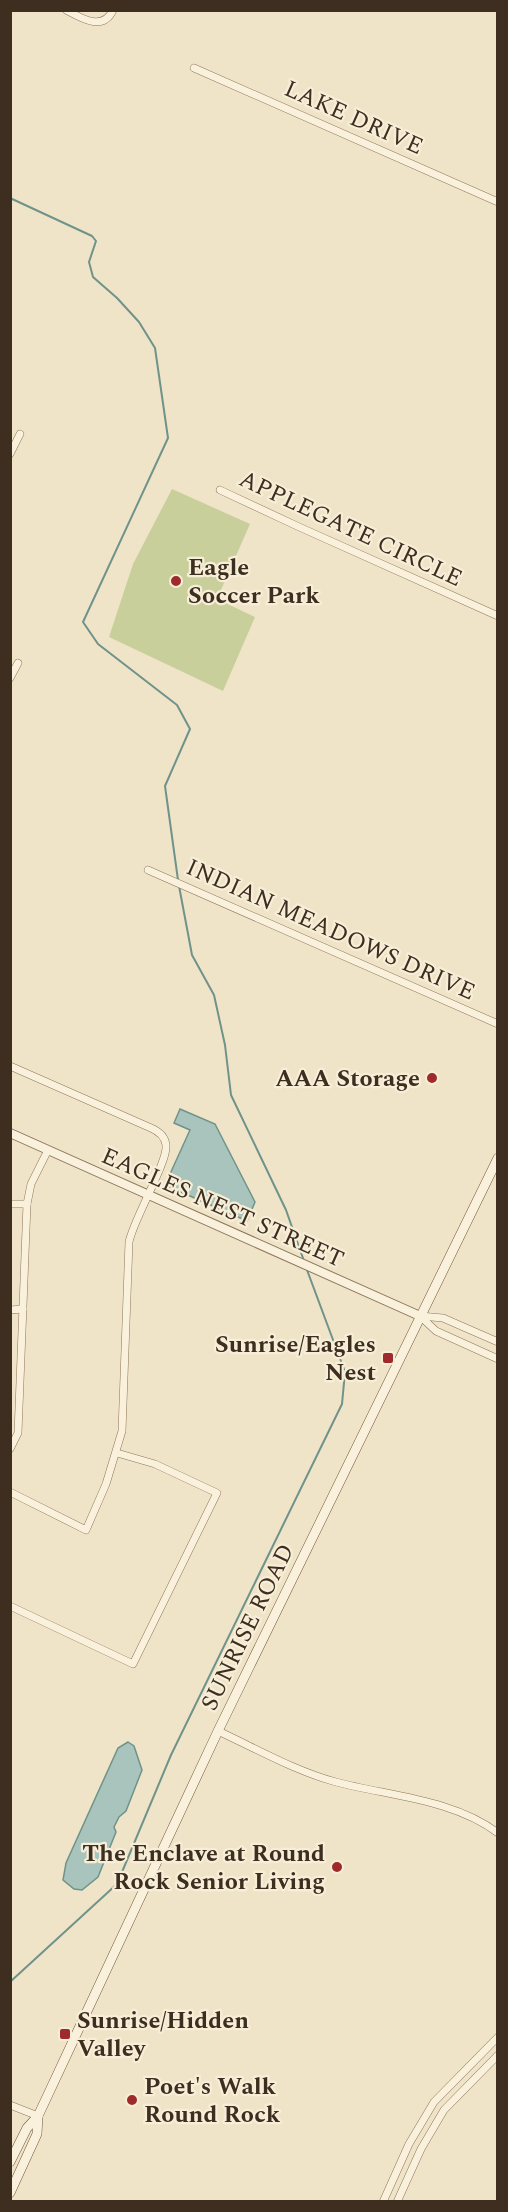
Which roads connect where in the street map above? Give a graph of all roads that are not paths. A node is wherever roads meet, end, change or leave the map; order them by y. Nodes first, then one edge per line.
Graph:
1 (66, 10) edge
2 (112, 10) edge
3 (194, 68) dead end
4 (498, 202) edge
5 (20, 434) dead end
6 (12, 445) edge
7 (10, 454) edge
8 (220, 490) dead end
9 (498, 616) edge
10 (18, 663) dead end
11 (10, 678) edge
12 (148, 870) dead end
13 (498, 1024) edge
14 (10, 1066) edge
15 (10, 1133) edge
16 (48, 1150) junction
17 (498, 1158) edge
18 (147, 1194) junction
19 (10, 1204) edge
20 (27, 1204) junction
21 (23, 1309) junction
22 (10, 1310) edge
23 (420, 1316) junction
24 (498, 1342) edge
25 (498, 1359) edge
26 (15, 1414) edge
27 (10, 1449) edge
28 (117, 1453) junction
29 (10, 1492) edge
30 (10, 1606) edge
31 (218, 1731) junction
32 (498, 1833) edge
33 (498, 2037) edge
34 (498, 2055) edge
35 (10, 2105) edge
36 (38, 2116) junction
37 (10, 2162) edge
38 (10, 2193) edge
39 (383, 2202) edge
40 (397, 2202) edge

1 - 2 street
3 - 4 street, LAKE DRIVE
5 - 6 street
6 - 7 street
8 - 9 street, APPLEGATE CIRCLE
10 - 11 street
12 - 13 street, INDIAN MEADOWS DRIVE
14 - 18 street
15 - 16 street, EAGLES NEST STREET
16 - 18 street, EAGLES NEST STREET
16 - 20 street
17 - 23 main road, SUNRISE ROAD
18 - 23 street, EAGLES NEST STREET
18 - 28 street
19 - 20 street
20 - 21 street
21 - 22 street
21 - 26 street
23 - 24 street, EAGLES NEST STREET
23 - 25 street, EAGLES NEST STREET
23 - 31 main road, SUNRISE ROAD
26 - 27 street
28 - 29 street
28 - 30 street
31 - 32 street
31 - 36 main road, SUNRISE ROAD
33 - 39 street
34 - 40 street
35 - 36 street
36 - 37 main road, SUNRISE ROAD
36 - 38 main road, SUNRISE ROAD

